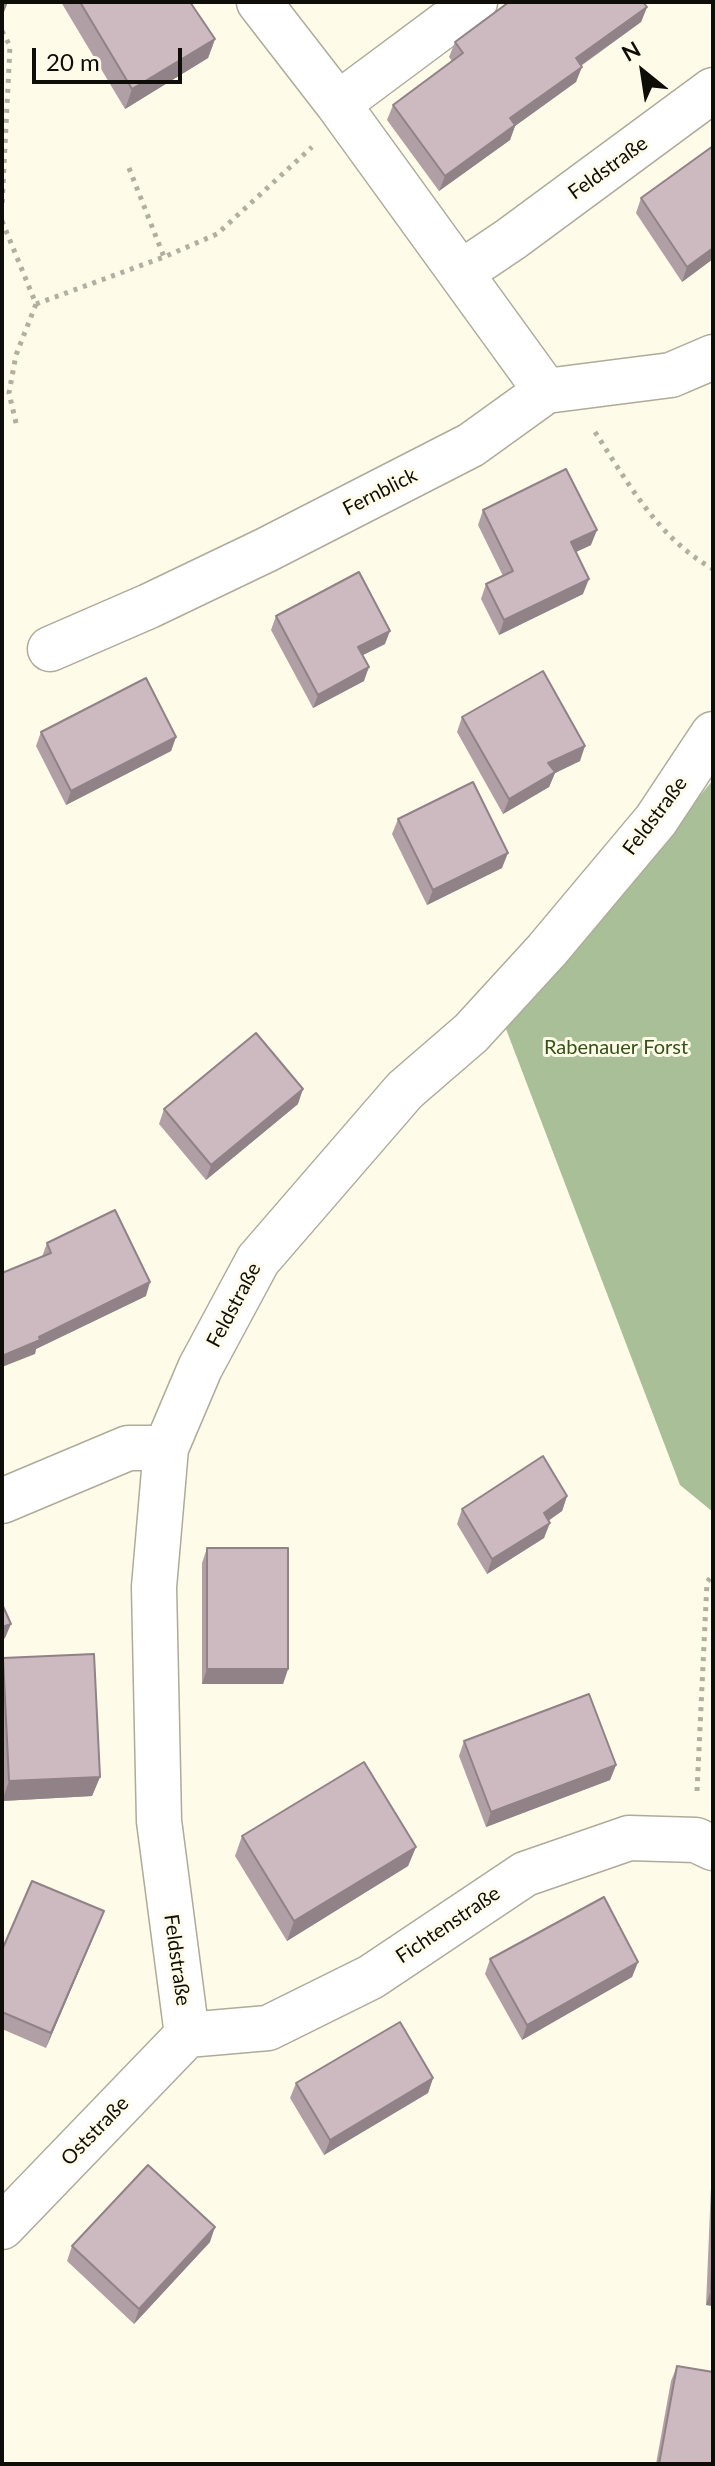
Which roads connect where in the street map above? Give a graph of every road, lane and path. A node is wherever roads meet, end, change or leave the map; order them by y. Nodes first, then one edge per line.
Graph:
1 (259, 2) edge
2 (475, 2) edge
3 (2, 31) edge
4 (713, 90) edge
5 (342, 110) junction
6 (129, 168) dead end
7 (2, 206) edge
8 (2, 221) edge
9 (164, 257) junction
10 (462, 272) junction
11 (36, 304) junction
12 (713, 357) edge
13 (546, 391) junction
14 (17, 427) dead end
15 (713, 569) edge
16 (50, 649) dead end
17 (713, 734) edge
18 (166, 1448) junction
19 (2, 1501) edge
20 (713, 1575) edge
21 (704, 1844) edge
22 (187, 2035) junction
23 (2, 2227) edge

1 - 5 street
2 - 5 street
3 - 7 path
4 - 10 street, Feldstraße
5 - 9 path
5 - 10 street
6 - 9 path
8 - 11 path
9 - 11 path
10 - 13 street
11 - 14 path
12 - 13 street, Fernblick
13 - 15 path
13 - 16 street, Fernblick
17 - 18 street, Feldstraße
18 - 19 street
18 - 22 street, Feldstraße
20 - 21 path
21 - 22 street, Fichtenstraße
22 - 23 street, Oststraße

